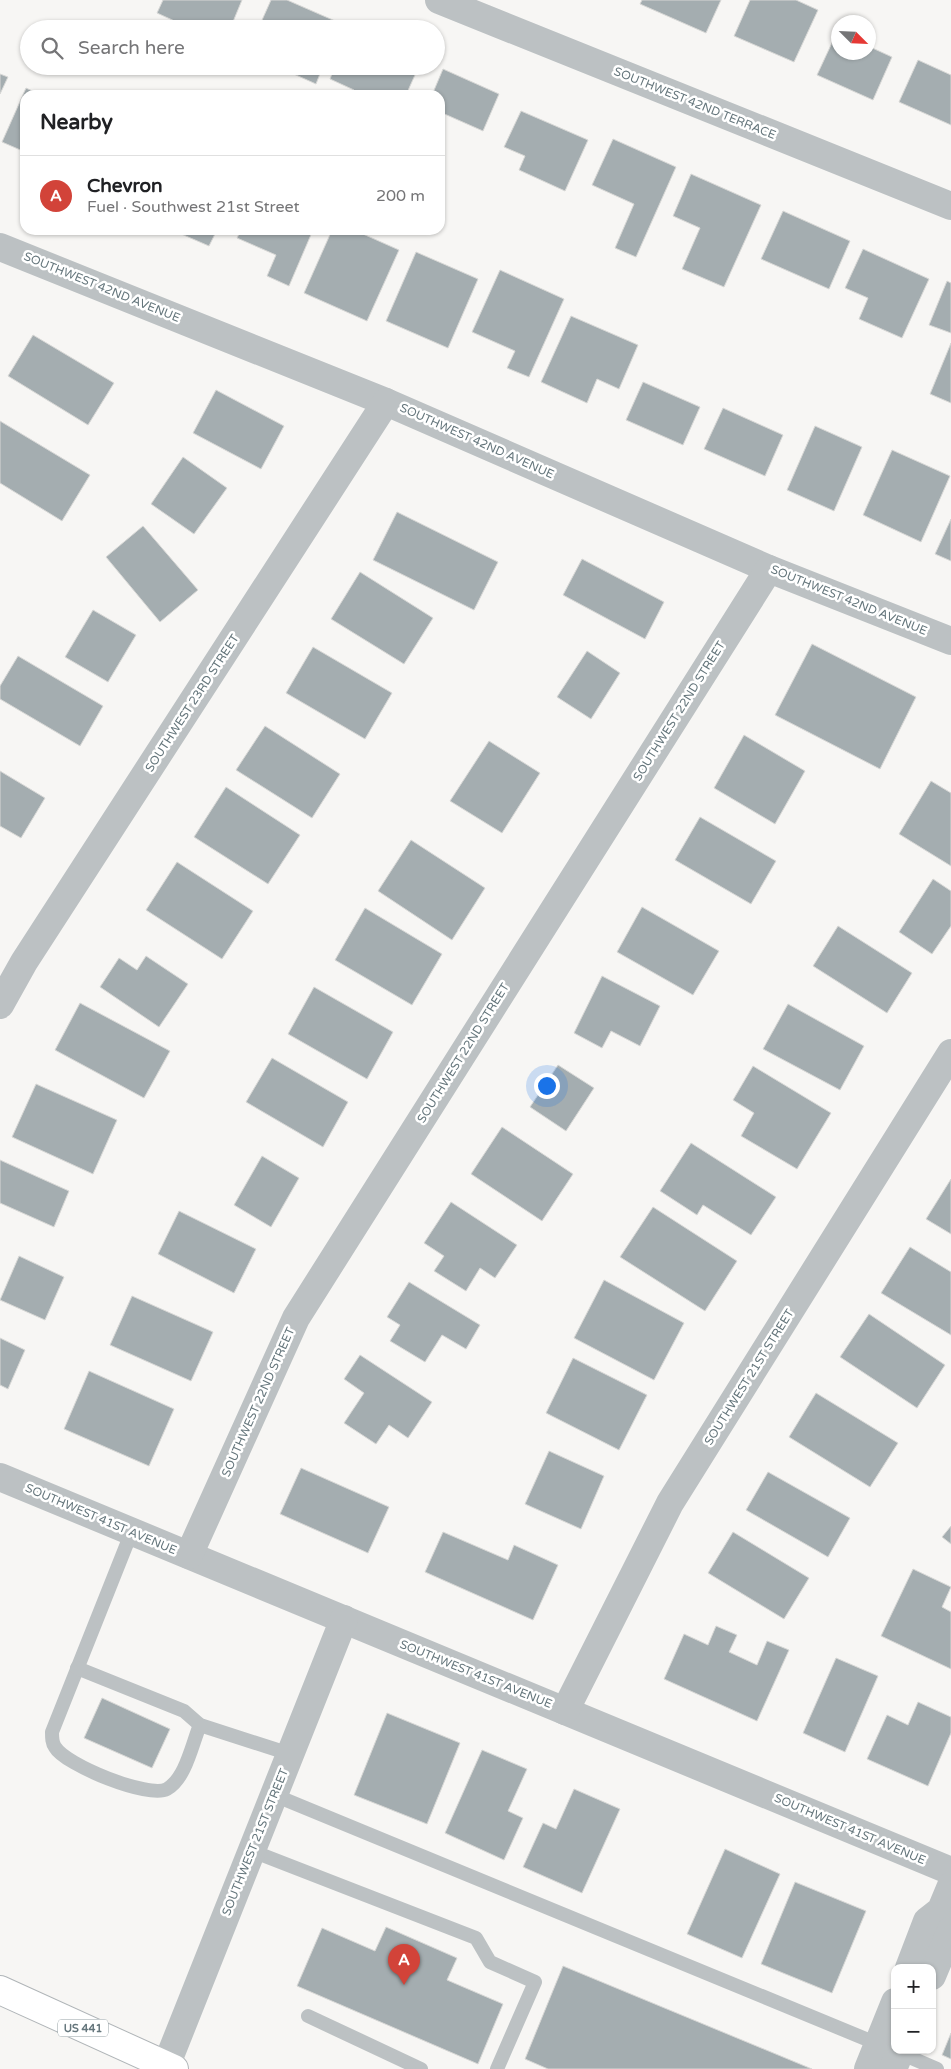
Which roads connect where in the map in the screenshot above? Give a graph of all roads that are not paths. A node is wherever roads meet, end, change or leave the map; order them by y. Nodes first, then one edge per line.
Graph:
1 (439, 0) edge
2 (951, 206) edge
3 (0, 246) edge
4 (386, 402) junction
5 (769, 568) junction
6 (951, 640) edge
7 (0, 1005) edge
8 (951, 1053) edge
9 (0, 1477) edge
10 (132, 1532) junction
11 (189, 1556) junction
12 (344, 1619) junction
13 (77, 1668) junction
14 (565, 1711) junction
15 (200, 1725) junction
16 (290, 1754) junction
17 (274, 1795) junction
18 (252, 1851) junction
19 (951, 1871) edge
20 (948, 1913) edge
21 (911, 1964) edge
22 (935, 1964) edge
23 (0, 1990) edge
24 (308, 2016) dead end
25 (891, 2053) edge
26 (893, 2054) edge
27 (170, 2067) edge
28 (420, 2069) edge
29 (497, 2069) edge
30 (868, 2069) edge
31 (937, 2069) edge

1 - 2 street, SOUTHWEST 42ND TERRACE
3 - 4 street, SOUTHWEST 42ND AVENUE
4 - 5 street, SOUTHWEST 42ND AVENUE
4 - 7 street, SOUTHWEST 23RD STREET
5 - 6 street, SOUTHWEST 42ND AVENUE
5 - 11 street, SOUTHWEST 22ND STREET
8 - 14 street, SOUTHWEST 21ST STREET
9 - 10 street, SOUTHWEST 41ST AVENUE
10 - 11 street, SOUTHWEST 41ST AVENUE
10 - 13 lane
11 - 12 street, SOUTHWEST 41ST AVENUE
12 - 14 street, SOUTHWEST 41ST AVENUE
12 - 16 street, SOUTHWEST 21ST STREET
13 - 15 lane
13 - 15 lane
14 - 19 street, SOUTHWEST 41ST AVENUE
15 - 16 lane
16 - 17 street, SOUTHWEST 21ST STREET
17 - 18 street, SOUTHWEST 21ST STREET
17 - 25 lane
18 - 27 street, SOUTHWEST 21ST STREET
18 - 29 lane
20 - 21 street
20 - 22 street
23 - 27 main road, US 441
24 - 28 lane
26 - 30 street
26 - 31 lane

